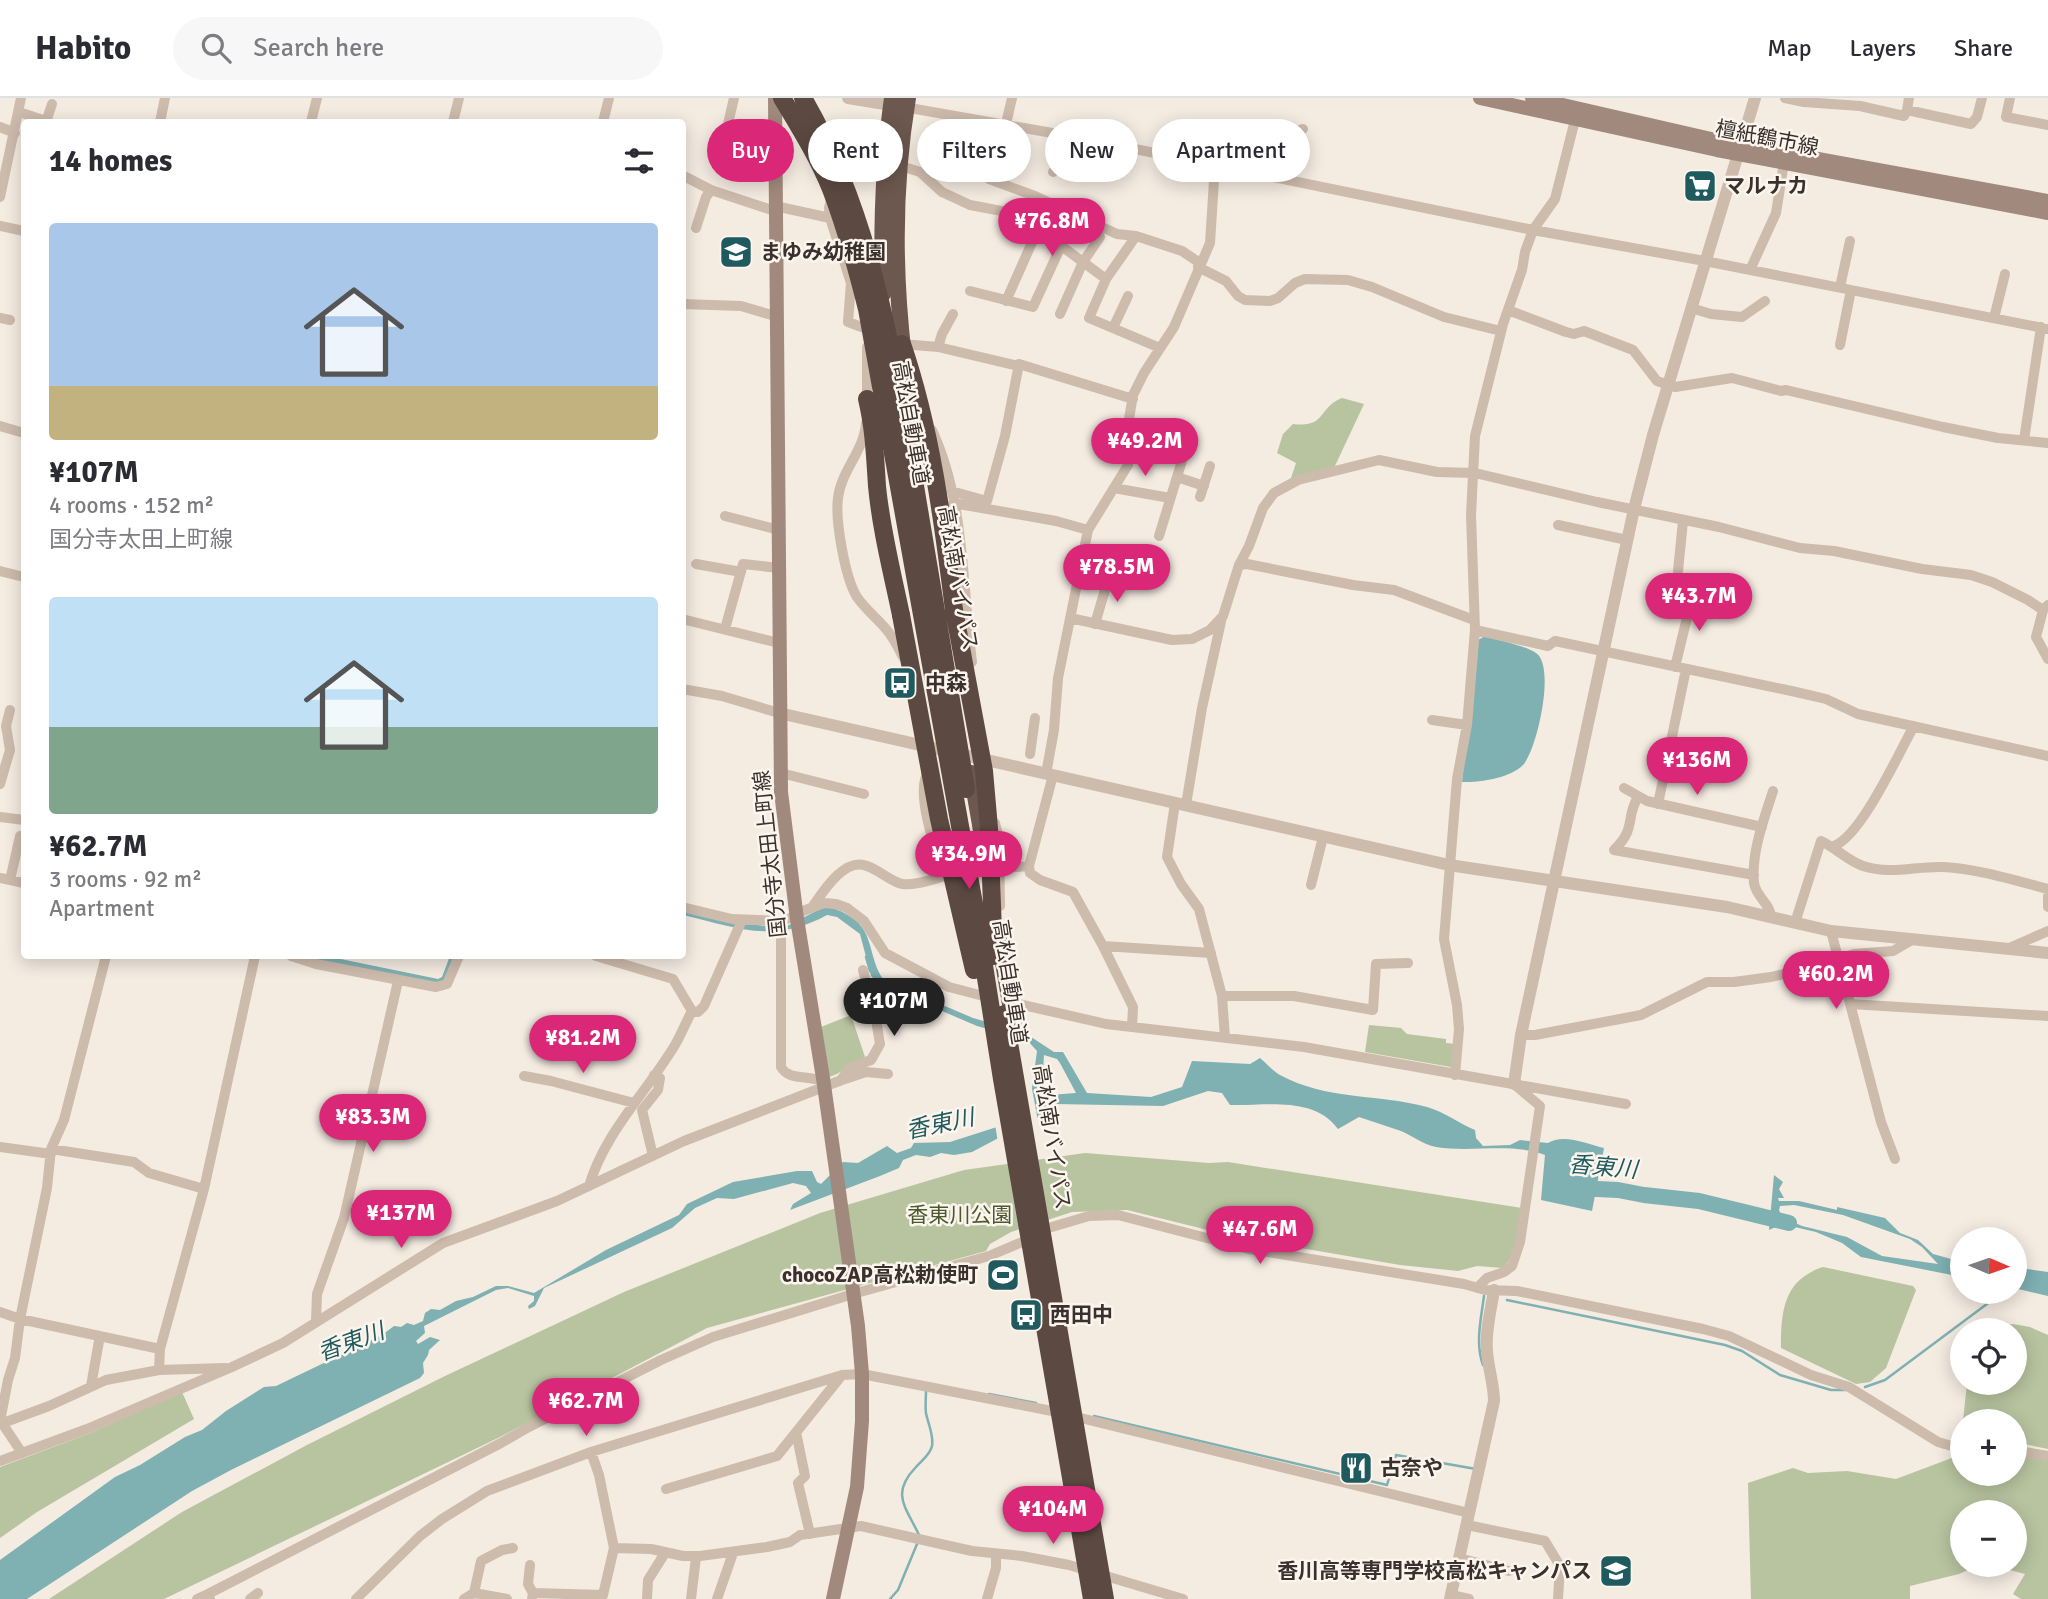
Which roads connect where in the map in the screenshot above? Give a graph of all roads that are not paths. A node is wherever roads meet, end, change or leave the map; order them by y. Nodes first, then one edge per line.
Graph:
1 (21, 98) edge
2 (165, 98) edge
3 (317, 98) edge
4 (459, 98) edge
5 (608, 98) edge
6 (734, 98) edge
7 (775, 98) edge
8 (782, 98) edge
9 (803, 98) edge
10 (848, 98) edge
11 (1012, 98) edge
12 (1480, 98) edge
13 (1532, 98) edge
14 (1755, 98) edge
15 (1785, 98) edge
16 (1909, 98) edge
17 (1982, 98) edge
18 (2010, 98) edge
19 (899, 102) edge
20 (51, 104) dead end
21 (1577, 108) edge
22 (1907, 110) junction
23 (19, 112) junction
24 (38, 119) edge
25 (47, 119) edge
26 (161, 119) edge
27 (314, 119) edge
28 (454, 119) edge
29 (604, 119) edge
30 (729, 119) edge
31 (978, 119) edge
32 (1007, 119) edge
33 (2048, 125) edge
34 (0, 127) edge
35 (15, 133) junction
36 (1739, 149) junction
37 (1784, 162) junction
38 (903, 169) edge
39 (3, 175) edge
40 (686, 177) edge
41 (839, 182) edge
42 (891, 182) edge
43 (894, 182) edge
44 (999, 182) edge
45 (1214, 182) edge
46 (1301, 182) edge
47 (711, 190) junction
48 (1035, 196) junction
49 (0, 197) edge
50 (2048, 201) edge
51 (775, 208) junction
52 (2048, 213) edge
53 (1018, 214) junction
54 (830, 218) junction
55 (1069, 218) dead end
56 (0, 226) edge
57 (696, 228) dead end
58 (1038, 229) junction
59 (21, 230) edge
60 (1533, 230) junction
61 (1136, 236) junction
62 (1100, 237) dead end
63 (1850, 241) dead end
64 (881, 242) junction
65 (1056, 242) junction
66 (1705, 261) junction
67 (1083, 262) junction
68 (1199, 265) junction
69 (1750, 270) junction
70 (2005, 274) dead end
71 (1106, 279) junction
72 (1840, 287) junction
73 (1851, 290) junction
74 (970, 291) dead end
75 (1128, 296) dead end
76 (1006, 301) junction
77 (1765, 301) dead end
78 (686, 304) edge
79 (1691, 308) junction
80 (1508, 310) junction
81 (953, 314) dead end
82 (1060, 314) dead end
83 (775, 316) junction
84 (1994, 318) junction
85 (867, 328) junction
86 (1113, 328) junction
87 (2044, 328) edge
88 (1501, 331) junction
89 (902, 344) junction
90 (1840, 345) dead end
91 (938, 347) junction
92 (1160, 348) junction
93 (1018, 366) junction
94 (1668, 385) junction
95 (867, 399) junction
96 (1133, 399) junction
97 (918, 401) junction
98 (0, 426) edge
99 (21, 432) edge
100 (2024, 440) junction
101 (2048, 443) edge
102 (1184, 454) dead end
103 (1210, 466) dead end
104 (1472, 473) junction
105 (1177, 477) junction
106 (1204, 486) junction
107 (1114, 488) junction
108 (951, 491) junction
109 (1200, 497) dead end
110 (1171, 498) junction
111 (953, 503) junction
112 (986, 504) junction
113 (1634, 509) junction
114 (725, 516) dead end
115 (1683, 521) junction
116 (1558, 525) dead end
117 (779, 530) junction
118 (1088, 530) junction
119 (1159, 536) dead end
120 (1627, 540) junction
121 (696, 564) dead end
122 (1239, 565) junction
123 (779, 568) junction
124 (0, 571) edge
125 (1678, 571) dead end
126 (741, 572) junction
127 (21, 576) edge
128 (1109, 576) dead end
129 (1693, 593) dead end
130 (1661, 605) dead end
131 (2046, 608) edge
132 (1689, 611) junction
133 (1223, 616) junction
134 (1070, 618) junction
135 (686, 620) edge
136 (1095, 624) junction
137 (1474, 624) junction
138 (725, 629) junction
139 (779, 643) junction
140 (1604, 652) junction
141 (2048, 659) edge
142 (1681, 668) junction
143 (686, 690) edge
144 (10, 710) dead end
145 (779, 713) junction
146 (1432, 720) dead end
147 (1467, 725) junction
148 (1914, 726) junction
149 (1054, 730) junction
150 (917, 743) junction
151 (939, 748) junction
152 (1030, 754) dead end
153 (968, 755) junction
154 (2048, 756) edge
155 (781, 773) junction
156 (1049, 774) junction
157 (0, 785) edge
158 (1624, 788) dead end
159 (1773, 790) dead end
160 (863, 794) dead end
161 (1638, 797) junction
162 (975, 799) junction
163 (1180, 804) junction
164 (1658, 804) junction
165 (0, 817) edge
166 (21, 820) edge
167 (1762, 827) junction
168 (20, 836) dead end
169 (1323, 836) junction
170 (1833, 846) junction
171 (1028, 866) junction
172 (1449, 866) junction
173 (1000, 868) junction
174 (1754, 875) junction
175 (946, 876) junction
176 (8, 878) edge
177 (1554, 880) junction
178 (1311, 885) dead end
179 (2048, 888) edge
180 (2048, 896) edge
181 (812, 906) junction
182 (2048, 907) edge
183 (686, 908) edge
184 (995, 916) junction
185 (1771, 917) junction
186 (797, 922) junction
187 (1795, 923) junction
188 (741, 924) junction
189 (781, 926) junction
190 (1831, 931) junction
191 (2048, 931) edge
192 (1912, 940) junction
193 (974, 943) junction
194 (1103, 946) junction
195 (2007, 949) junction
196 (1211, 953) junction
197 (2048, 953) edge
198 (993, 956) junction
199 (105, 959) edge
200 (254, 959) edge
201 (300, 959) edge
202 (458, 959) edge
203 (606, 959) edge
204 (1839, 959) junction
205 (1408, 963) dead end
206 (863, 970) dead end
207 (398, 981) junction
208 (1222, 996) junction
209 (985, 1003) junction
210 (1850, 1004) junction
211 (1011, 1010) junction
212 (692, 1011) junction
213 (2048, 1016) edge
214 (1132, 1027) junction
215 (1521, 1035) junction
216 (1225, 1038) junction
217 (888, 1074) dead end
218 (654, 1075) junction
219 (1455, 1075) junction
220 (524, 1076) dead end
221 (1002, 1079) junction
222 (839, 1081) junction
223 (1514, 1084) junction
224 (824, 1088) junction
225 (634, 1104) junction
226 (1626, 1104) dead end
227 (0, 1147) edge
228 (51, 1151) junction
229 (653, 1156) junction
230 (1895, 1159) dead end
231 (589, 1186) junction
232 (204, 1189) junction
233 (1045, 1227) junction
234 (1026, 1237) junction
235 (1477, 1288) junction
236 (1494, 1290) junction
237 (853, 1292) junction
238 (0, 1312) edge
239 (20, 1319) junction
240 (316, 1321) junction
241 (99, 1342) dead end
242 (160, 1349) junction
243 (232, 1367) junction
244 (159, 1370) junction
245 (862, 1374) junction
246 (842, 1375) junction
247 (92, 1386) junction
248 (1052, 1410) junction
249 (1080, 1418) junction
250 (1, 1423) edge
251 (796, 1432) junction
252 (1950, 1446) edge
253 (591, 1452) junction
254 (22, 1453) junction
255 (2027, 1454) edge
256 (2048, 1456) edge
257 (0, 1461) edge
258 (666, 1489) dead end
259 (1468, 1519) junction
260 (850, 1527) junction
261 (810, 1534) junction
262 (513, 1548) dead end
263 (614, 1548) junction
264 (733, 1552) junction
265 (665, 1553) junction
266 (996, 1555) junction
267 (696, 1557) junction
268 (1459, 1558) junction
269 (530, 1566) dead end
270 (1081, 1569) junction
271 (1509, 1571) dead end
272 (1110, 1577) junction
273 (474, 1593) junction
274 (209, 1596) edge
275 (533, 1596) edge
276 (1451, 1597) edge
277 (197, 1599) edge
278 (356, 1599) edge
279 (464, 1599) edge
280 (508, 1599) edge
281 (647, 1599) edge
282 (691, 1599) edge
283 (717, 1599) edge
284 (833, 1599) edge
285 (987, 1599) edge
286 (1086, 1599) edge
287 (1092, 1599) edge
288 (1105, 1599) edge
289 (1114, 1599) edge
290 (1183, 1599) edge
291 (1469, 1599) edge
292 (1558, 1599) edge

1 - 23 street
2 - 26 street
3 - 27 street
4 - 28 street
5 - 29 street
6 - 30 street
7 - 51 main road, 国分寺太田上町線
8 - 221 highway, 高松自動車道, bridge
9 - 198 highway, 高松自動車道, bridge
10 - 19 street
11 - 32 street
12 - 21 main road, 檀紙鶴市線
13 - 21 main road, 檀紙鶴市線
14 - 36 street
15 - 22 street
16 - 22 street
17 - 22 street
18 - 33 street
19 - 31 street
20 - 25 street
21 - 36 main road, 檀紙鶴市線
21 - 60 street
23 - 24 street
23 - 35 street
34 - 35 street
35 - 39 street
36 - 37 main road, 檀紙鶴市線
36 - 50 main road, 檀紙鶴市線
36 - 66 street
37 - 52 main road, 檀紙鶴市線
37 - 69 street
38 - 53 street
39 - 49 street
40 - 47 street
41 - 54 street
42 - 64 highway, 高松南バイパス
43 - 89 highway, 高松南バイパス
44 - 48 street
45 - 68 street
46 - 60 street
47 - 51 street
47 - 57 street
48 - 53 street
48 - 61 street
51 - 54 street
51 - 83 main road, 国分寺太田上町線
53 - 58 street
54 - 85 street
55 - 65 street
56 - 59 street
58 - 65 street
58 - 76 street
60 - 66 street
60 - 80 street
61 - 68 street
61 - 71 street
62 - 67 street
63 - 72 street
64 - 85 street
64 - 151 highway, 高松南バイパス
65 - 67 street
65 - 76 street
66 - 69 street
66 - 79 street
67 - 71 street
67 - 82 street
68 - 88 street
68 - 92 street
69 - 72 street
70 - 84 street
71 - 86 street
72 - 73 street
73 - 84 street
73 - 90 street
74 - 76 street
75 - 86 street
77 - 79 street
78 - 83 street
79 - 94 street
80 - 88 street
80 - 94 street
81 - 91 street
83 - 117 main road, 国分寺太田上町線
84 - 87 street
85 - 95 street
86 - 92 street
87 - 100 street
88 - 104 street
89 - 91 street
89 - 97 highway
89 - 153 highway, 高松南バイパス
91 - 93 street
92 - 96 street
93 - 96 street
93 - 112 street
94 - 100 street
94 - 113 street
95 - 150 street
95 - 221 highway, bridge
96 - 107 street
97 - 108 street
97 - 198 highway, bridge
98 - 99 street
100 - 101 street
102 - 105 street
103 - 106 street
104 - 113 street
104 - 122 street
104 - 137 street
105 - 106 street
105 - 110 street
106 - 109 street
107 - 110 street
107 - 118 street
108 - 111 street
108 - 112 street
110 - 119 street
111 - 112 street
111 - 153 street
112 - 118 street
113 - 115 street
113 - 120 street
114 - 117 street
115 - 125 street
115 - 131 street
116 - 120 street
117 - 123 main road, 国分寺太田上町線
118 - 134 street
120 - 140 street
121 - 126 street
122 - 133 street
122 - 137 street
123 - 126 street
123 - 139 main road, 国分寺太田上町線
124 - 127 street
126 - 138 street
128 - 136 street
129 - 132 street
130 - 132 street
131 - 141 street
132 - 142 street
133 - 136 street
133 - 163 street
134 - 136 street
134 - 149 street
135 - 138 street
137 - 140 street
137 - 147 street
138 - 139 street
139 - 145 main road, 国分寺太田上町線
140 - 142 street
140 - 177 street
142 - 148 street
142 - 164 street
143 - 145 street
144 - 157 street
145 - 150 street
145 - 155 main road, 国分寺太田上町線
146 - 147 street
147 - 172 street
148 - 154 street
148 - 170 street
149 - 152 street
149 - 156 street
150 - 151 street
151 - 153 street
151 - 175 street
151 - 193 highway, 高松南バイパス
153 - 156 street
153 - 162 highway, 高松南バイパス
155 - 160 street
155 - 186 main road, 国分寺太田上町線
156 - 163 street
156 - 171 street
158 - 161 street
159 - 167 street
161 - 164 street
161 - 174 street
162 - 173 street
162 - 184 highway, 高松南バイパス
163 - 169 street
163 - 196 street
164 - 167 street
165 - 166 street
167 - 174 street
168 - 176 street
169 - 172 street
169 - 178 street
170 - 179 street
170 - 187 street
171 - 173 street
171 - 194 street
172 - 177 street
172 - 219 street
173 - 184 street
174 - 185 street
175 - 181 street
175 - 193 street
177 - 185 street
177 - 215 street
180 - 182 street
181 - 186 street
181 - 209 street
183 - 188 street
184 - 211 highway, 高松南バイパス
185 - 187 street
186 - 189 street
186 - 224 main road, 国分寺太田上町線
187 - 190 street
188 - 189 street
188 - 212 street
189 - 224 street
190 - 192 street
190 - 204 street
191 - 195 street
192 - 195 street
192 - 204 street
193 - 209 highway, 高松南バイパス
194 - 196 street
194 - 214 street
195 - 197 street
196 - 208 street
198 - 288 highway, 高松自動車道, bridge
199 - 228 street
200 - 232 street
201 - 207 street
202 - 207 street
203 - 212 street
204 - 210 street
204 - 215 street
205 - 208 street
206 - 222 street
207 - 240 street
208 - 216 street
209 - 211 street
209 - 234 highway, 高松南バイパス, bridge
210 - 213 street
210 - 230 street
211 - 214 street
211 - 233 highway, 高松南バイパス, bridge
212 - 218 street
214 - 216 street
215 - 223 street
216 - 219 street
217 - 222 street
218 - 225 street
218 - 229 street
219 - 223 street
220 - 225 street
221 - 287 highway, 高松自動車道, bridge
222 - 224 street
223 - 226 street
223 - 235 street
224 - 229 street
224 - 237 main road, 国分寺太田上町線
225 - 231 street
227 - 228 street
228 - 232 street
228 - 239 street
229 - 231 street
231 - 240 street
232 - 242 street
233 - 235 street
233 - 249 highway, 高松南バイパス
234 - 237 street
234 - 248 highway, 高松南バイパス
235 - 236 street
236 - 252 street
236 - 259 street
237 - 245 main road, 国分寺太田上町線
237 - 274 street
238 - 239 street
239 - 242 street
239 - 250 street
240 - 243 street
241 - 247 street
242 - 244 street
243 - 244 street
243 - 254 street
244 - 247 street
245 - 246 street
245 - 248 street
245 - 260 main road, 国分寺太田上町線
246 - 251 street
246 - 253 street
247 - 250 street
248 - 249 street
248 - 270 highway, 高松南バイパス
249 - 259 street
249 - 272 highway, 高松南バイパス
250 - 254 street
251 - 258 street
251 - 261 street
253 - 263 street
253 - 278 street
254 - 257 street
255 - 256 street
259 - 268 street
259 - 292 street
260 - 261 street
260 - 266 street
260 - 284 main road, 国分寺太田上町線
261 - 264 street
262 - 273 street
263 - 265 street
263 - 275 street
264 - 267 street
264 - 283 street
265 - 267 street
265 - 281 street
266 - 270 street
266 - 285 street
267 - 282 street
268 - 271 street
268 - 276 street
269 - 275 street
270 - 272 street
270 - 286 highway, 高松南バイパス
272 - 289 highway, 高松南バイパス
272 - 290 street
273 - 279 street
273 - 280 street
274 - 277 street
276 - 291 street

